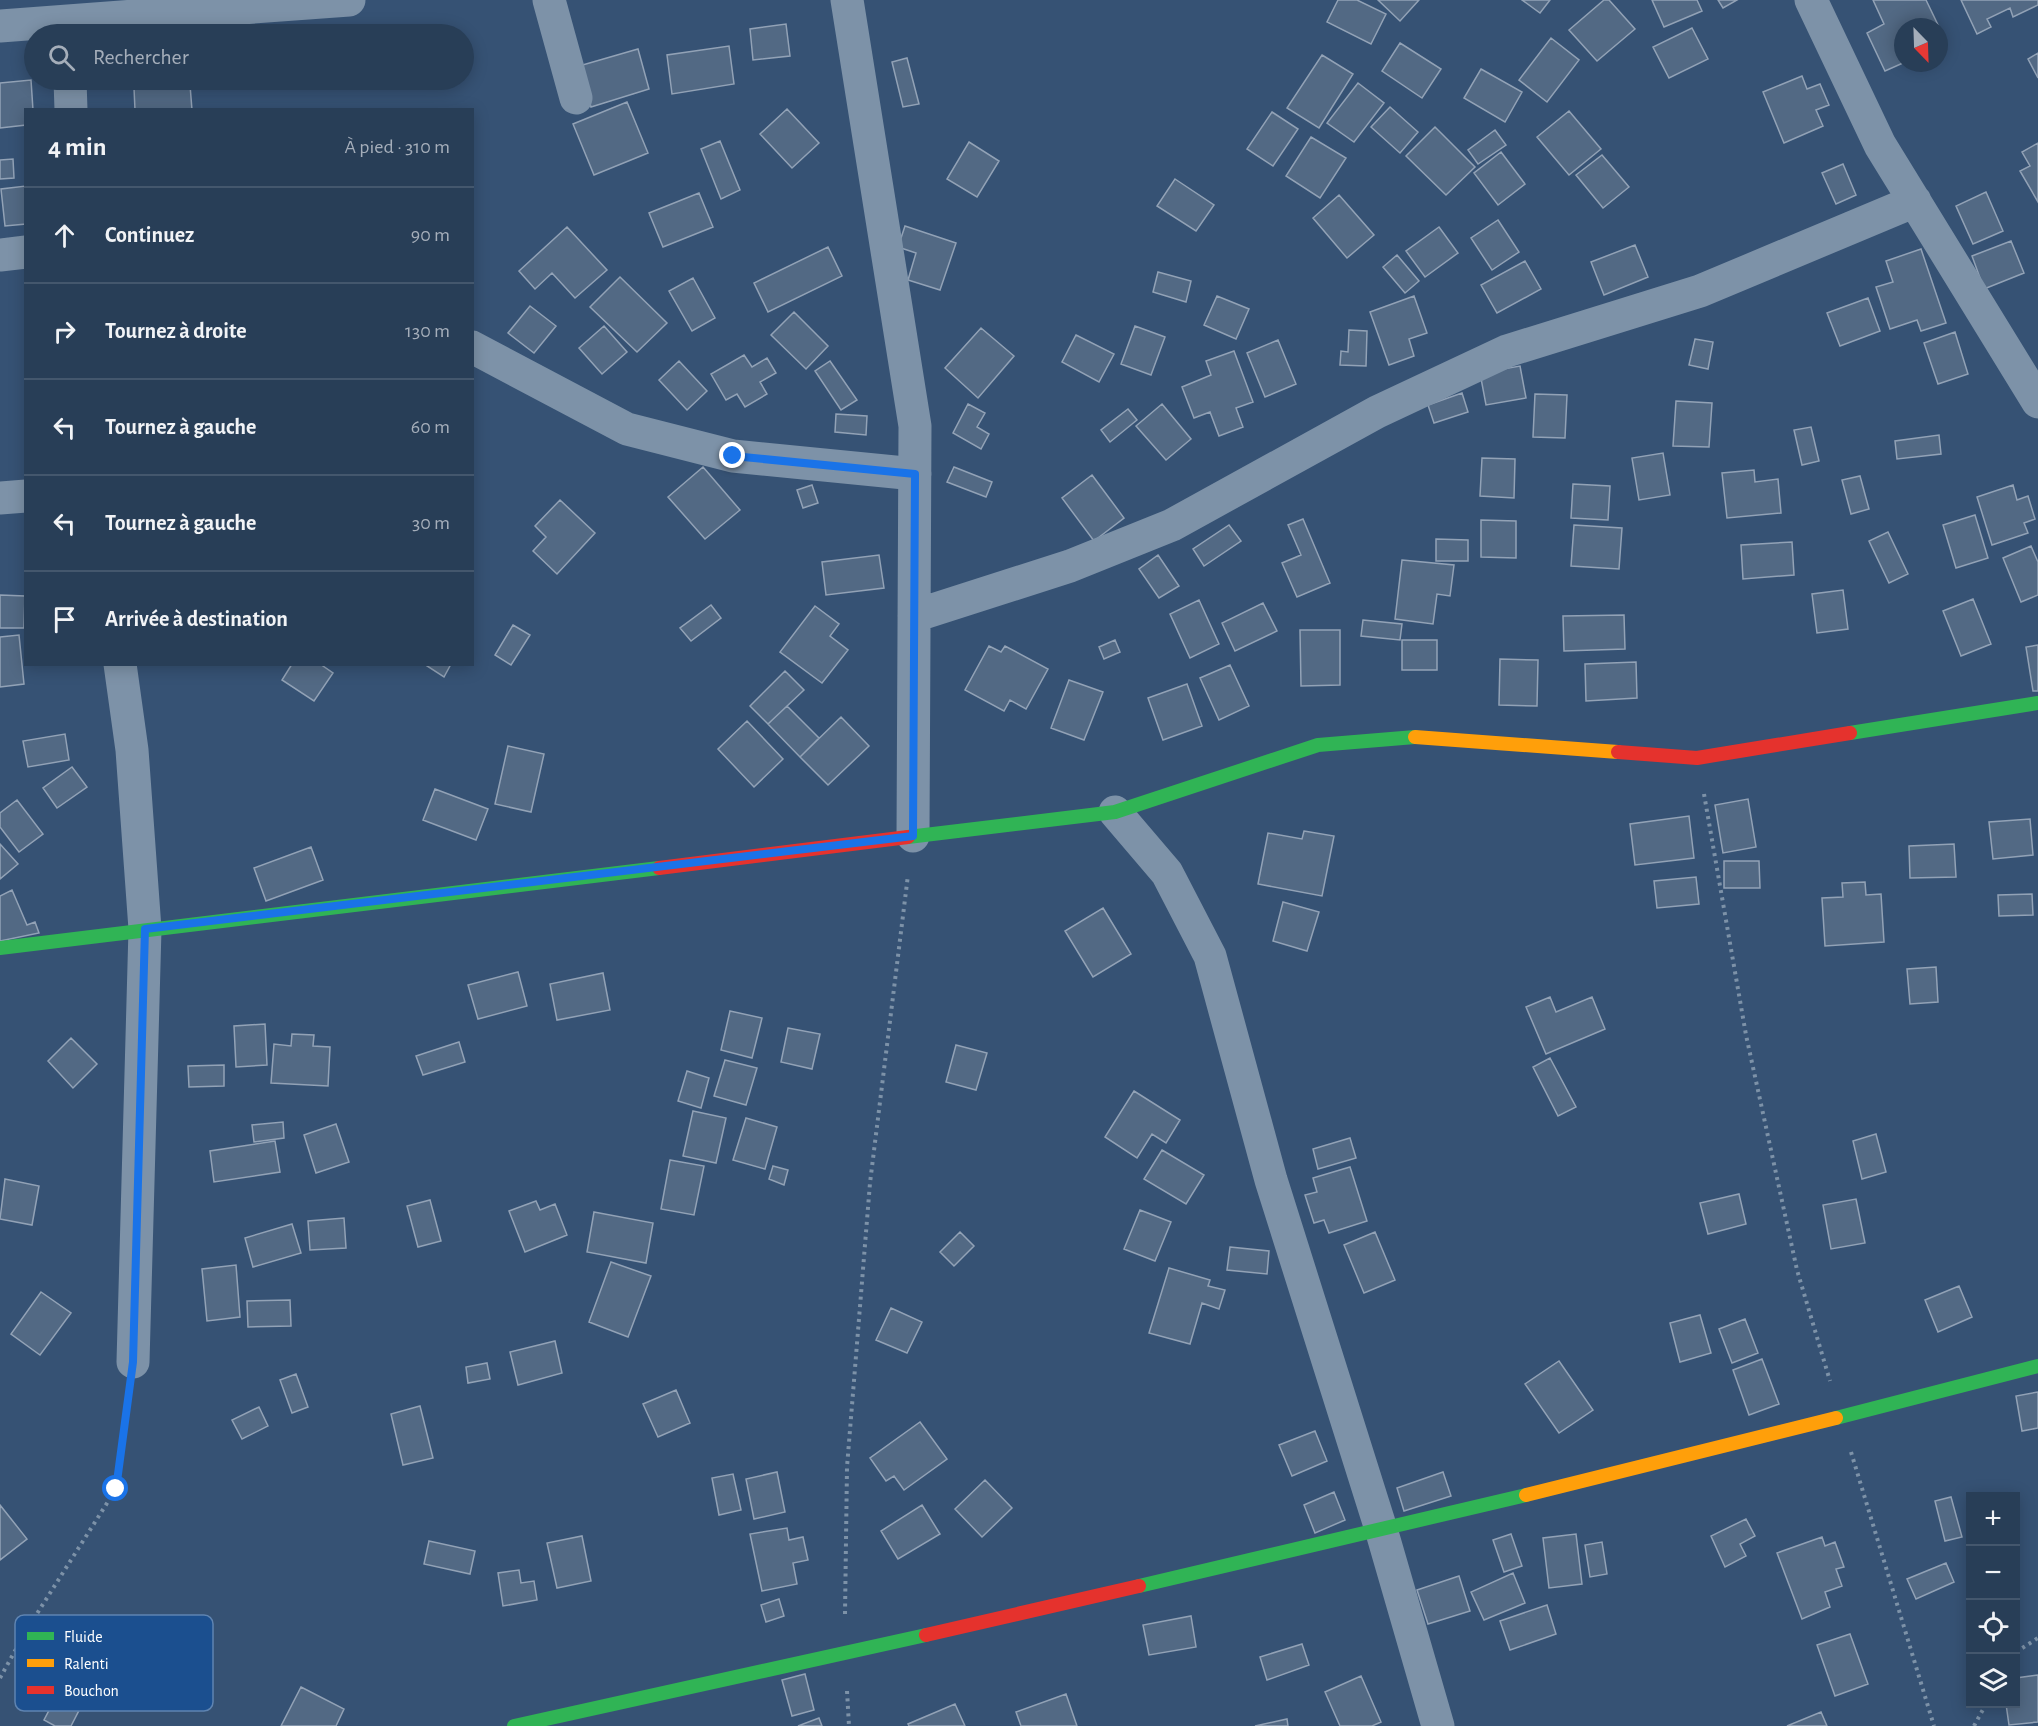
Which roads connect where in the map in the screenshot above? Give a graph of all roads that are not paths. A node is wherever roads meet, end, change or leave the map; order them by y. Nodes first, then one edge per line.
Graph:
1 (349, 0) edge
2 (549, 0) edge
3 (847, 0) edge
4 (1811, 0) edge
5 (66, 18) edge
6 (0, 26) edge
7 (70, 90) edge
8 (576, 98) dead end
9 (71, 108) edge
10 (1915, 201) junction
11 (24, 252) edge
12 (0, 255) edge
13 (474, 348) edge
14 (2038, 402) edge
15 (915, 474) junction
16 (24, 496) edge
17 (0, 498) edge
18 (914, 616) junction
19 (120, 666) edge
20 (2038, 704) edge
21 (1115, 812) junction
22 (913, 836) junction
23 (145, 929) junction
24 (0, 948) edge
25 (133, 1362) road end
26 (2038, 1366) edge
27 (1381, 1529) junction
28 (514, 1726) edge
29 (1438, 1726) edge

1 - 5 street
2 - 8 street
3 - 15 street
4 - 10 street
5 - 6 street
7 - 9 street
10 - 14 street
10 - 18 street
11 - 12 street
13 - 15 street
15 - 18 street
16 - 17 street
18 - 22 street
19 - 23 street
20 - 21 street
21 - 22 street
21 - 27 street
22 - 23 street
23 - 24 street
23 - 25 street
26 - 27 street
27 - 28 street
27 - 29 street

